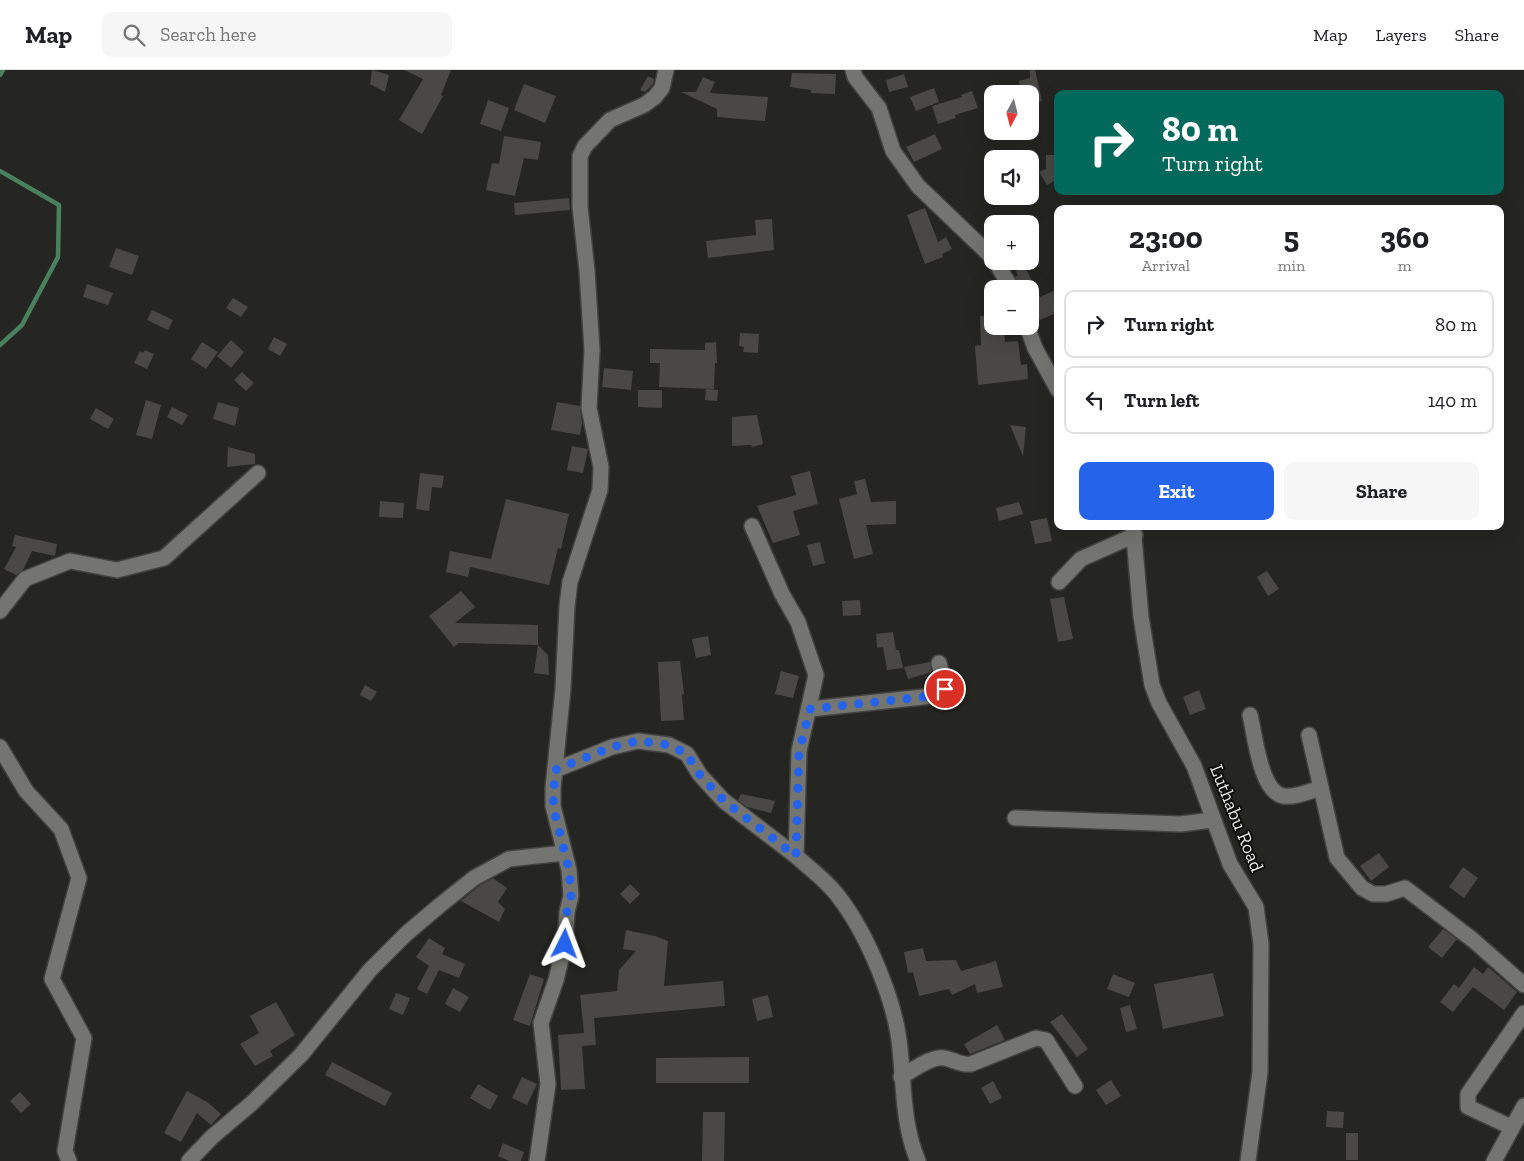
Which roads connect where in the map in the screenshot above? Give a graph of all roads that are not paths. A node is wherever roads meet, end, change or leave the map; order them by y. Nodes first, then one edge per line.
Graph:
1 (853, 70) edge
2 (670, 71) edge
3 (984, 249) edge
4 (1030, 335) edge
5 (1054, 383) edge
6 (258, 473) dead end
7 (752, 526) dead end
8 (1134, 530) edge
9 (1059, 582) dead end
10 (0, 611) edge
11 (939, 663) dead end
12 (810, 709) junction
13 (1250, 715) dead end
14 (1309, 735) dead end
15 (0, 747) edge
16 (555, 770) junction
17 (1321, 788) junction
18 (1015, 818) dead end
19 (1212, 820) junction
20 (564, 854) junction
21 (796, 856) junction
22 (1524, 985) edge
23 (1524, 1013) edge
24 (901, 1076) junction
25 (1075, 1086) dead end
26 (1524, 1106) edge
27 (1511, 1127) junction
28 (69, 1161) edge
29 (189, 1161) edge
30 (537, 1161) edge
31 (918, 1161) edge
32 (1248, 1161) edge
33 (1494, 1161) edge

1 - 3 street
2 - 16 street
4 - 5 street
6 - 10 street
7 - 12 street
8 - 9 street
8 - 19 street, Luthabu Road
11 - 12 street
12 - 21 street
13 - 17 street
14 - 17 street
15 - 28 street
16 - 20 street
16 - 21 street
17 - 22 street
18 - 19 street
19 - 32 street, Luthabu Road
20 - 29 street
20 - 30 street
21 - 24 street
23 - 27 street
24 - 25 street
24 - 31 street
26 - 27 street
27 - 33 street

